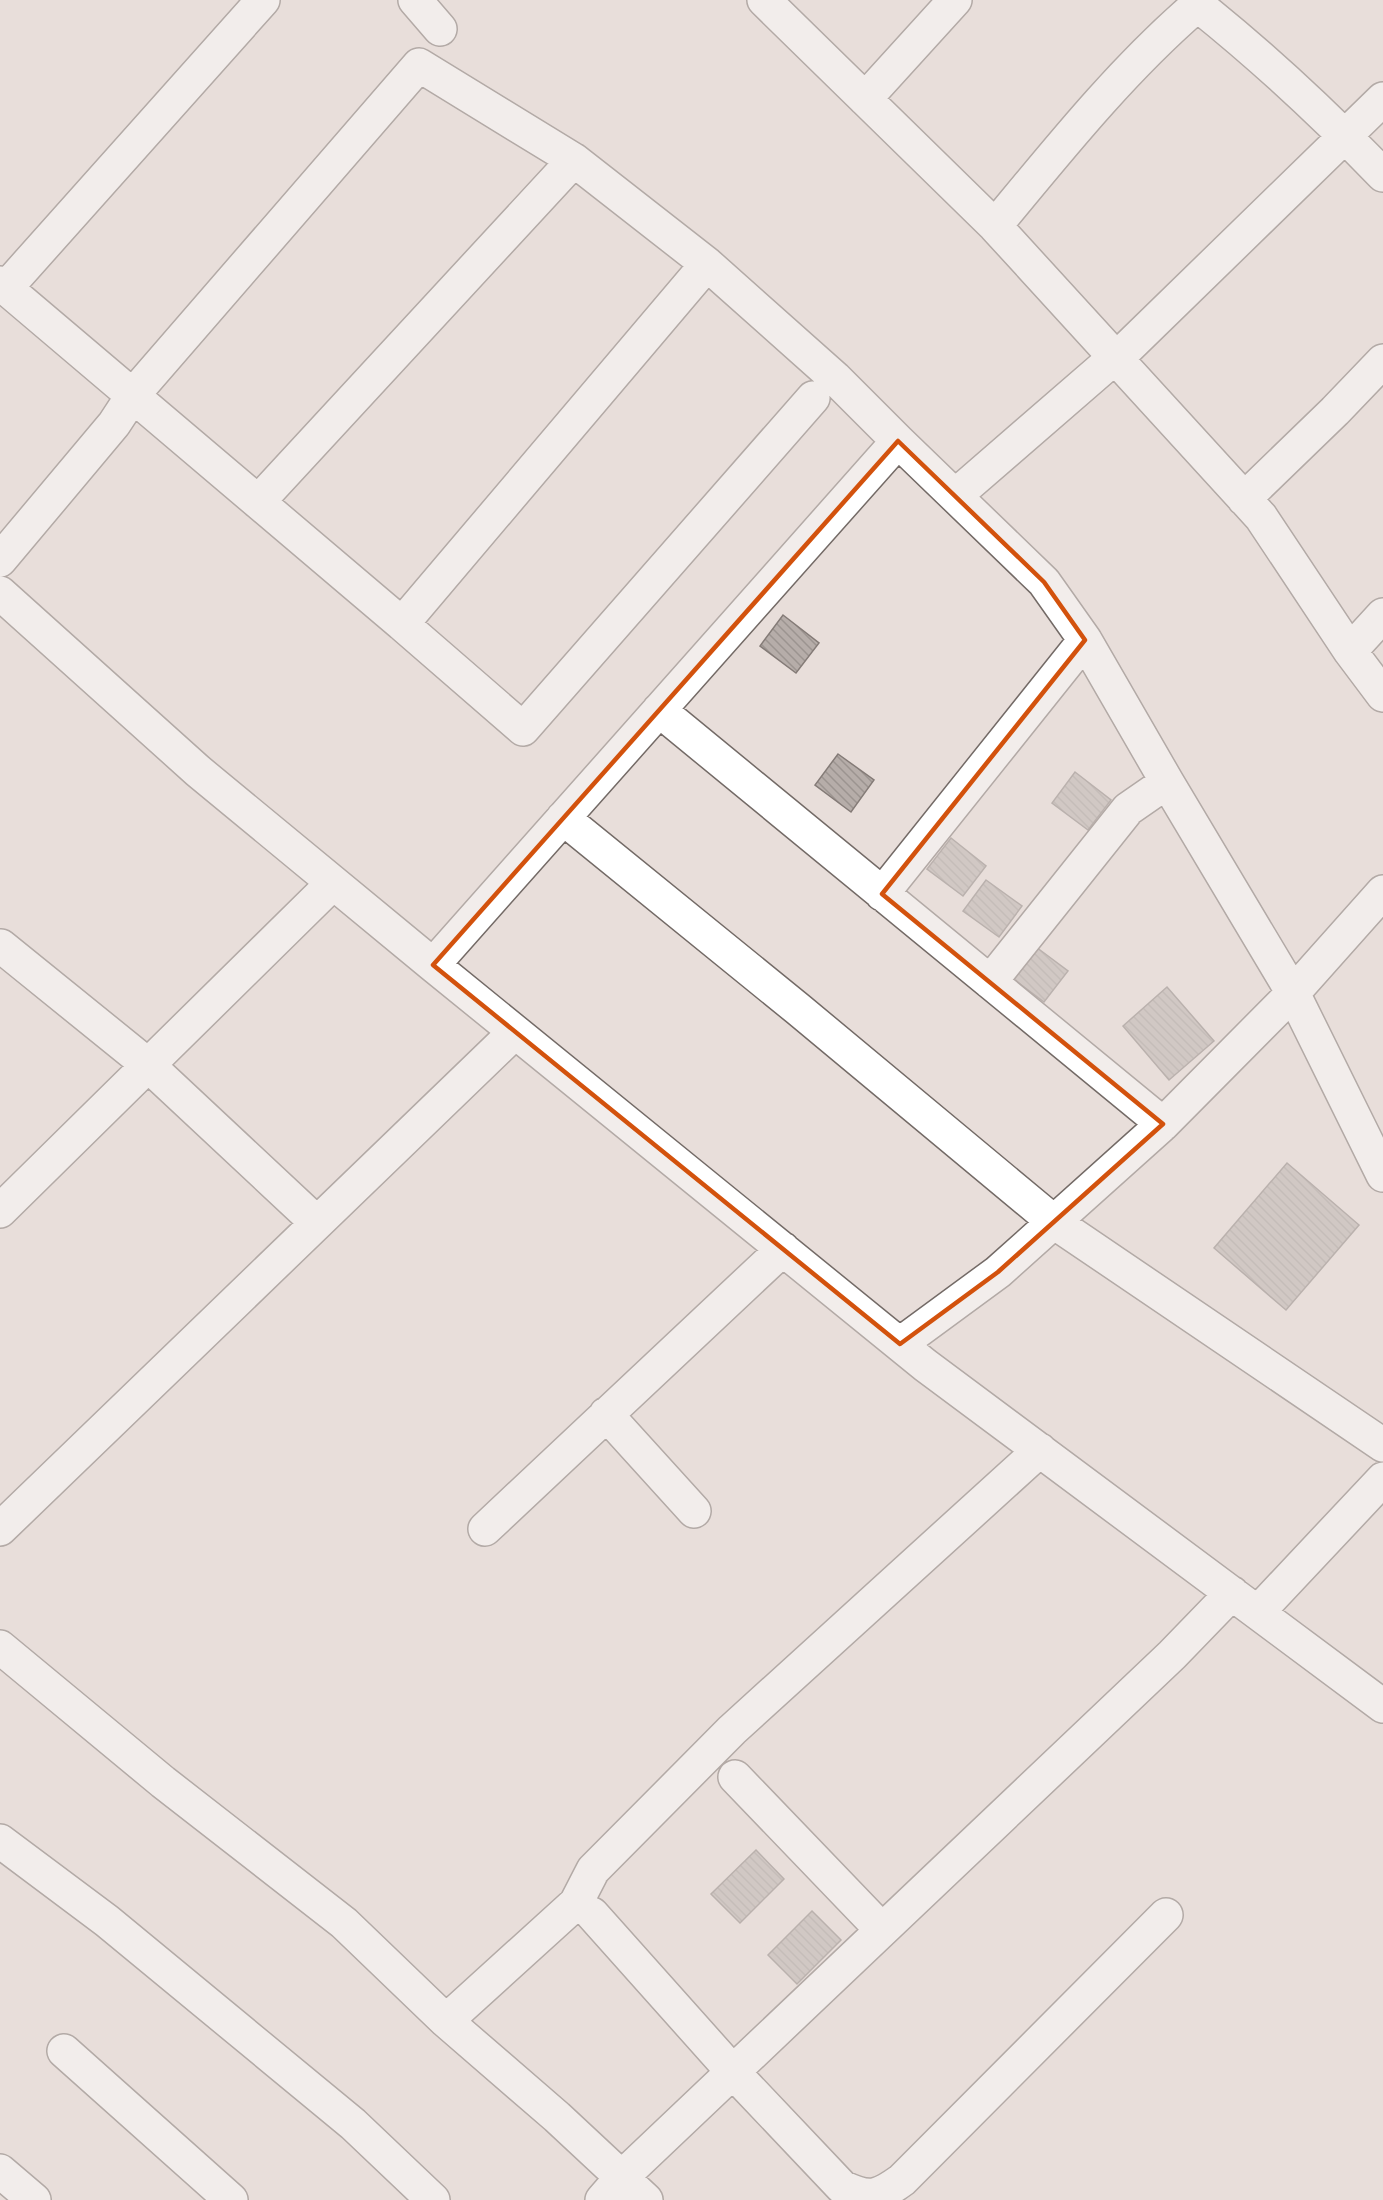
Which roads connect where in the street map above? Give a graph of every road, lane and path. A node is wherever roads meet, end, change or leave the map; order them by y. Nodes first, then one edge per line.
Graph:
1 (263, 0) edge
2 (415, 0) edge
3 (764, 0) edge
4 (955, 0) edge
5 (440, 29) dead end
6 (865, 99) junction
7 (1383, 99) edge
8 (1345, 136) junction
9 (574, 160) junction
10 (1383, 175) edge
11 (995, 226) junction
12 (707, 264) junction
13 (3, 285) edge
14 (1116, 359) junction
15 (1383, 361) edge
16 (133, 396) junction
17 (813, 398) dead end
18 (898, 441) junction
19 (954, 496) junction
20 (1244, 499) junction
21 (258, 502) junction
22 (0, 560) edge
23 (4, 604) edge
24 (1383, 615) edge
25 (402, 624) junction
26 (1085, 640) junction
27 (1350, 651) junction
28 (1383, 695) edge
29 (659, 711) junction
30 (1167, 782) junction
31 (563, 818) junction
32 (333, 883) junction
33 (882, 894) junction
34 (1377, 911) edge
35 (0, 946) edge
36 (433, 965) junction
37 (990, 982) junction
38 (1293, 993) junction
39 (515, 1032) junction
40 (148, 1065) junction
41 (1163, 1124) junction
42 (1383, 1175) edge
43 (0, 1211) edge
44 (1054, 1221) junction
45 (317, 1223) junction
46 (783, 1249) junction
47 (900, 1344) junction
48 (606, 1414) junction
49 (1383, 1445) edge
50 (1040, 1450) junction
51 (1383, 1479) edge
52 (694, 1511) dead end
53 (0, 1529) edge
54 (485, 1529) dead end
55 (1232, 1593) junction
56 (1258, 1612) junction
57 (0, 1647) edge
58 (1383, 1706) edge
59 (735, 1777) dead end
60 (0, 1841) edge
61 (592, 1914) dead end
62 (1166, 1915) dead end
63 (882, 1930) junction
64 (446, 2020) junction
65 (64, 2051) dead end
66 (733, 2072) junction
67 (0, 2171) edge
68 (612, 2189) edge
69 (34, 2200) edge
70 (231, 2200) edge
71 (433, 2200) edge
72 (646, 2200) edge

1 - 13 street
2 - 5 street
3 - 6 street
4 - 6 street
6 - 11 street
7 - 8 street
8 - 10 street
8 - 11 street
8 - 14 street
9 - 12 street
9 - 16 street
9 - 21 street
11 - 14 street
12 - 18 street
12 - 25 street
13 - 16 street
14 - 19 street
14 - 20 street
15 - 20 street
16 - 21 street
16 - 22 street
17 - 25 street
18 - 19 street
18 - 29 street
19 - 26 street
20 - 27 street
21 - 25 street
23 - 32 street
24 - 27 street
26 - 30 street
26 - 33 street
27 - 28 street
29 - 31 street
29 - 33 street
30 - 37 street
30 - 38 street
31 - 36 street
31 - 44 street
32 - 36 street
32 - 40 street
33 - 37 street
34 - 38 street
35 - 40 street
36 - 39 street
37 - 41 street
38 - 41 street
38 - 42 street
39 - 45 street
39 - 46 street
40 - 43 street
40 - 45 street
41 - 44 street
44 - 47 street
44 - 49 street
45 - 53 street
46 - 47 street
46 - 48 street
47 - 50 street
48 - 52 street
48 - 54 street
50 - 55 street
50 - 64 street
51 - 56 street
55 - 56 street
55 - 63 street
56 - 58 street
57 - 64 street
59 - 63 street
60 - 71 street
61 - 66 street
62 - 66 street
63 - 66 street
64 - 68 street
65 - 70 street
66 - 68 street
67 - 69 street
68 - 72 street

